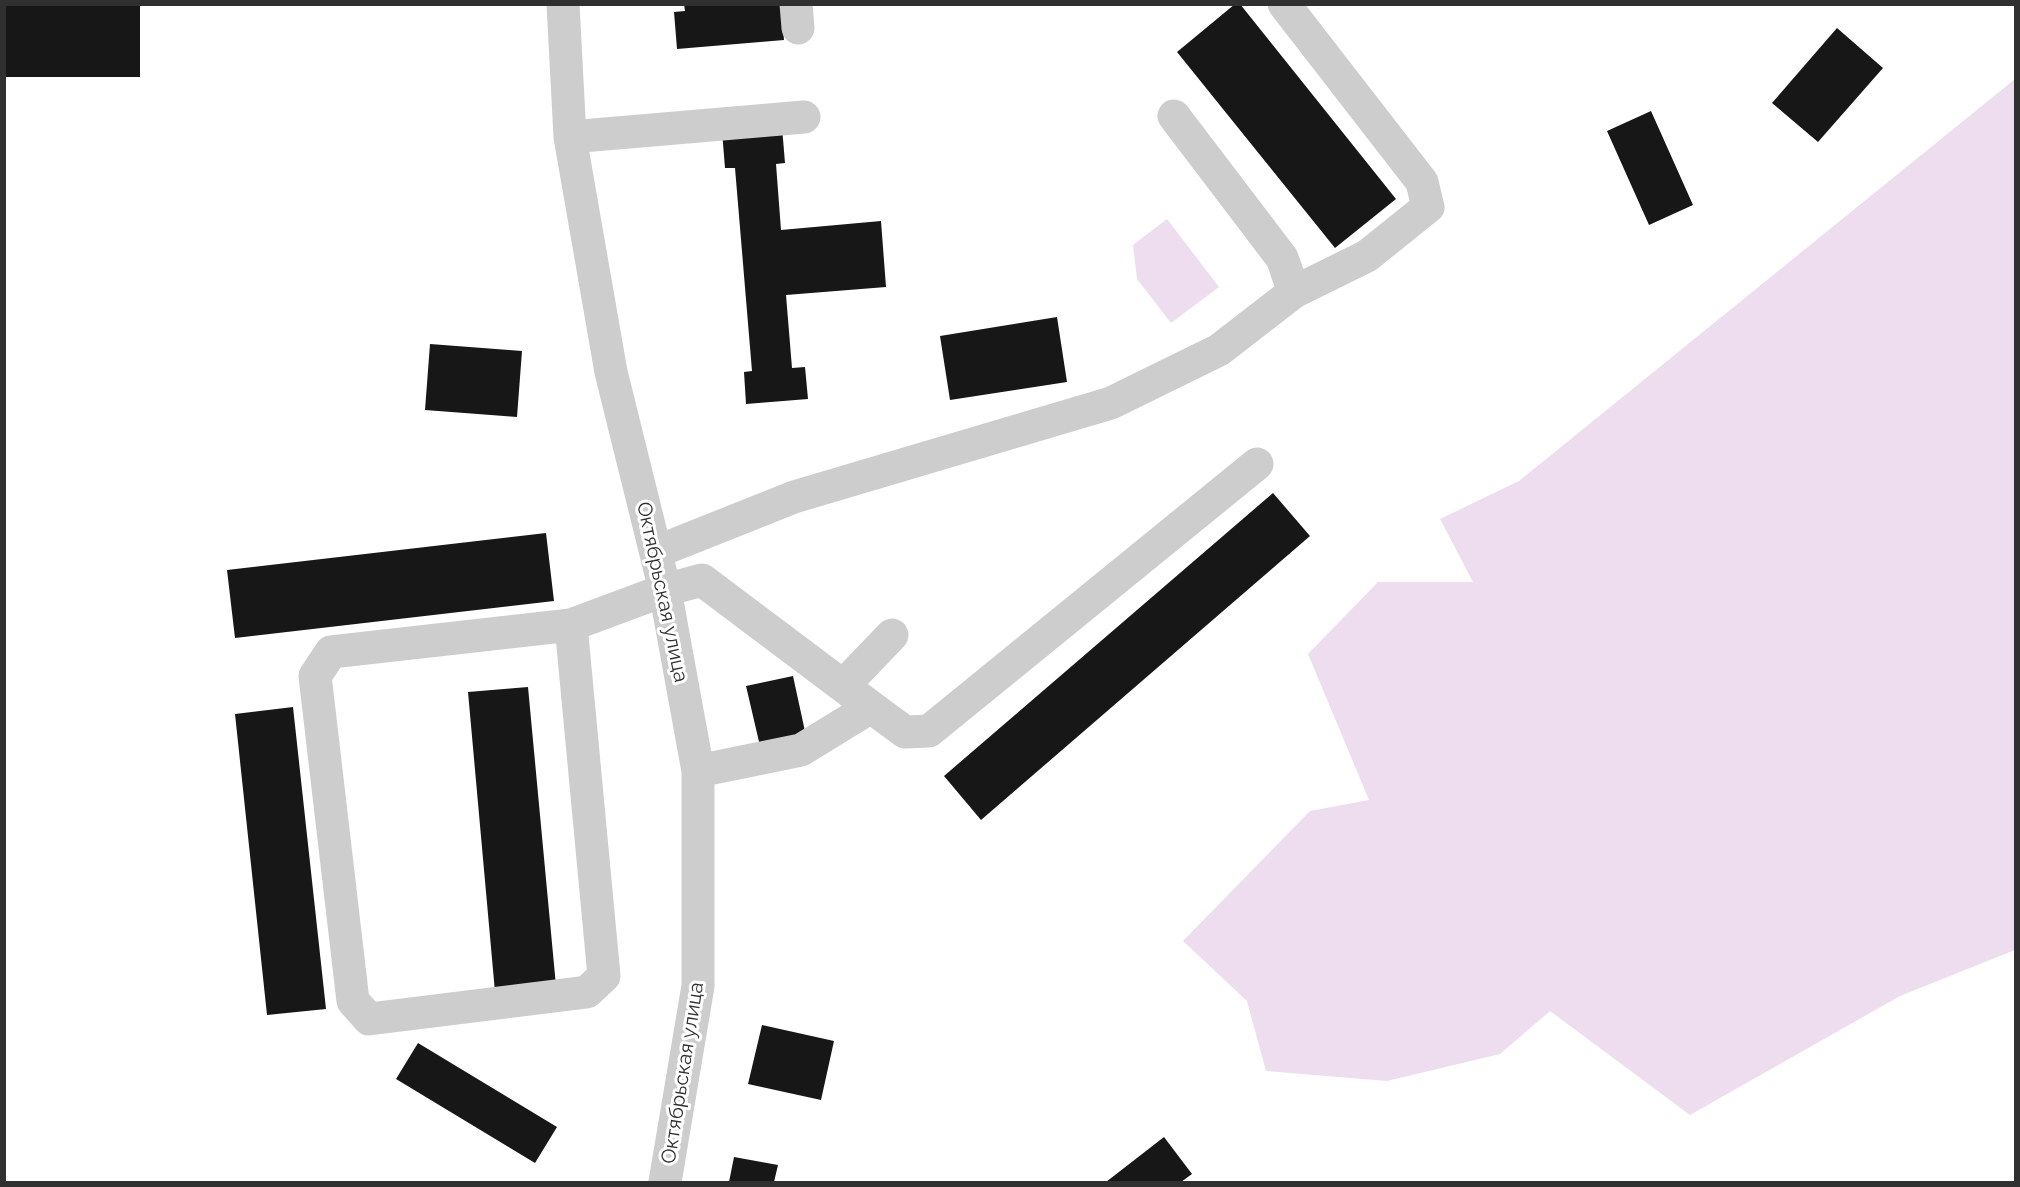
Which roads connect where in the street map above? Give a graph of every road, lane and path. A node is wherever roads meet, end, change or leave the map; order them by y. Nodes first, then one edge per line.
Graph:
1 (563, 4) edge
2 (1284, 4) edge
3 (1174, 116) dead end
4 (804, 117) dead end
5 (570, 137) junction
6 (1294, 292) junction
7 (1257, 464) dead end
8 (656, 552) junction
9 (665, 590) junction
10 (571, 625) junction
11 (892, 635) dead end
12 (843, 686) junction
13 (871, 707) junction
14 (698, 771) junction
15 (665, 1182) edge

1 - 5 street, Октябрьская улица
2 - 6 street
3 - 6 street
4 - 5 street
5 - 8 street, Октябрьская улица
6 - 8 street
7 - 13 street
8 - 9 street, Октябрьская улица
9 - 10 street
9 - 12 street
9 - 14 street, Октябрьская улица
10 - 10 street
11 - 12 street
12 - 13 street
13 - 14 street
14 - 15 street, Октябрьская улица

